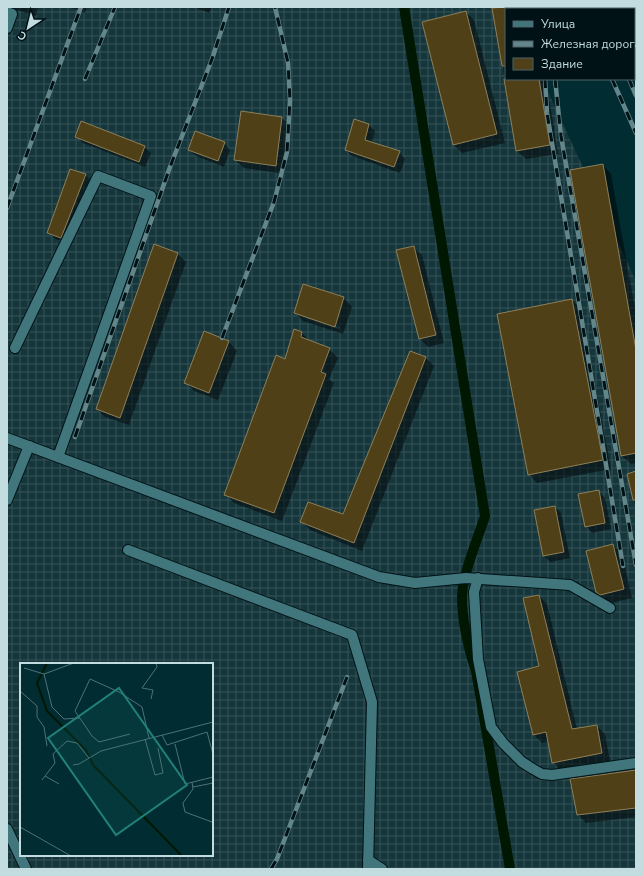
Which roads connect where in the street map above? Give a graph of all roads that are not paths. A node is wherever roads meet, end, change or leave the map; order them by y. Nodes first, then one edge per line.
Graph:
1 (7, 12) edge
2 (7, 28) edge
3 (15, 348) dead end
4 (7, 438) edge
5 (29, 446) junction
6 (58, 457) junction
7 (7, 500) edge
8 (128, 550) dead end
9 (478, 578) junction
10 (610, 608) dead end
11 (636, 763) edge
12 (7, 829) edge
13 (368, 864) edge
14 (26, 869) edge
15 (382, 869) edge

1 - 2 street
3 - 6 street
4 - 5 street
5 - 6 street
5 - 7 street
6 - 9 street
8 - 13 street
9 - 10 street
9 - 11 street
12 - 14 street
13 - 15 street

